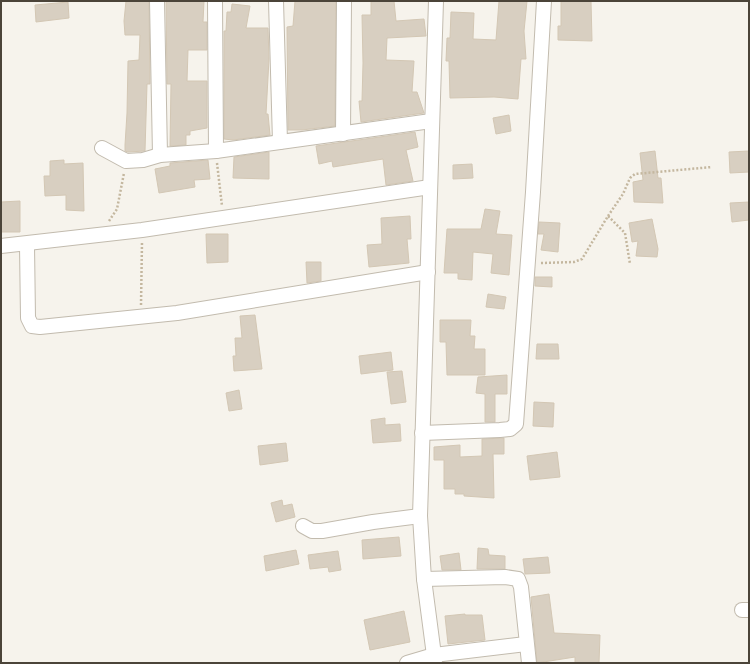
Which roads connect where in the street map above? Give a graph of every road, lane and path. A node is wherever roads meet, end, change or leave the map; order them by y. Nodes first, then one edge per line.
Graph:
1 (157, 1) edge
2 (215, 1) edge
3 (276, 1) edge
4 (344, 1) edge
5 (436, 1) edge
6 (544, 1) edge
7 (431, 121) junction
8 (343, 134) junction
9 (280, 142) junction
10 (102, 148) dead end
11 (216, 151) junction
12 (160, 155) junction
13 (126, 161) junction
14 (712, 166) dead end
15 (430, 187) junction
16 (608, 216) junction
17 (223, 218) junction
18 (142, 230) junction
19 (101, 236) junction
20 (27, 244) junction
21 (1, 246) edge
22 (528, 263) junction
23 (630, 264) dead end
24 (428, 272) junction
25 (141, 318) junction
26 (422, 433) junction
27 (420, 516) junction
28 (303, 526) dead end
29 (424, 579) junction
30 (526, 644) junction
31 (435, 659) edge
32 (407, 663) edge
33 (529, 663) edge

1 - 12 street
2 - 11 street
3 - 9 street
4 - 8 street
5 - 7 street
6 - 22 street
7 - 8 street
7 - 15 street
8 - 9 street
9 - 11 street
10 - 13 street
11 - 12 street
11 - 17 path
12 - 13 street
13 - 19 path
14 - 16 path
15 - 17 street
15 - 24 street
16 - 22 path
16 - 23 path
17 - 18 street
18 - 19 street
18 - 25 path
19 - 20 street
20 - 21 street
20 - 25 street
22 - 26 street
24 - 25 street
24 - 26 street
26 - 27 street
27 - 28 street
27 - 29 street
29 - 30 street
29 - 31 street
30 - 31 street
30 - 33 street
31 - 32 street

